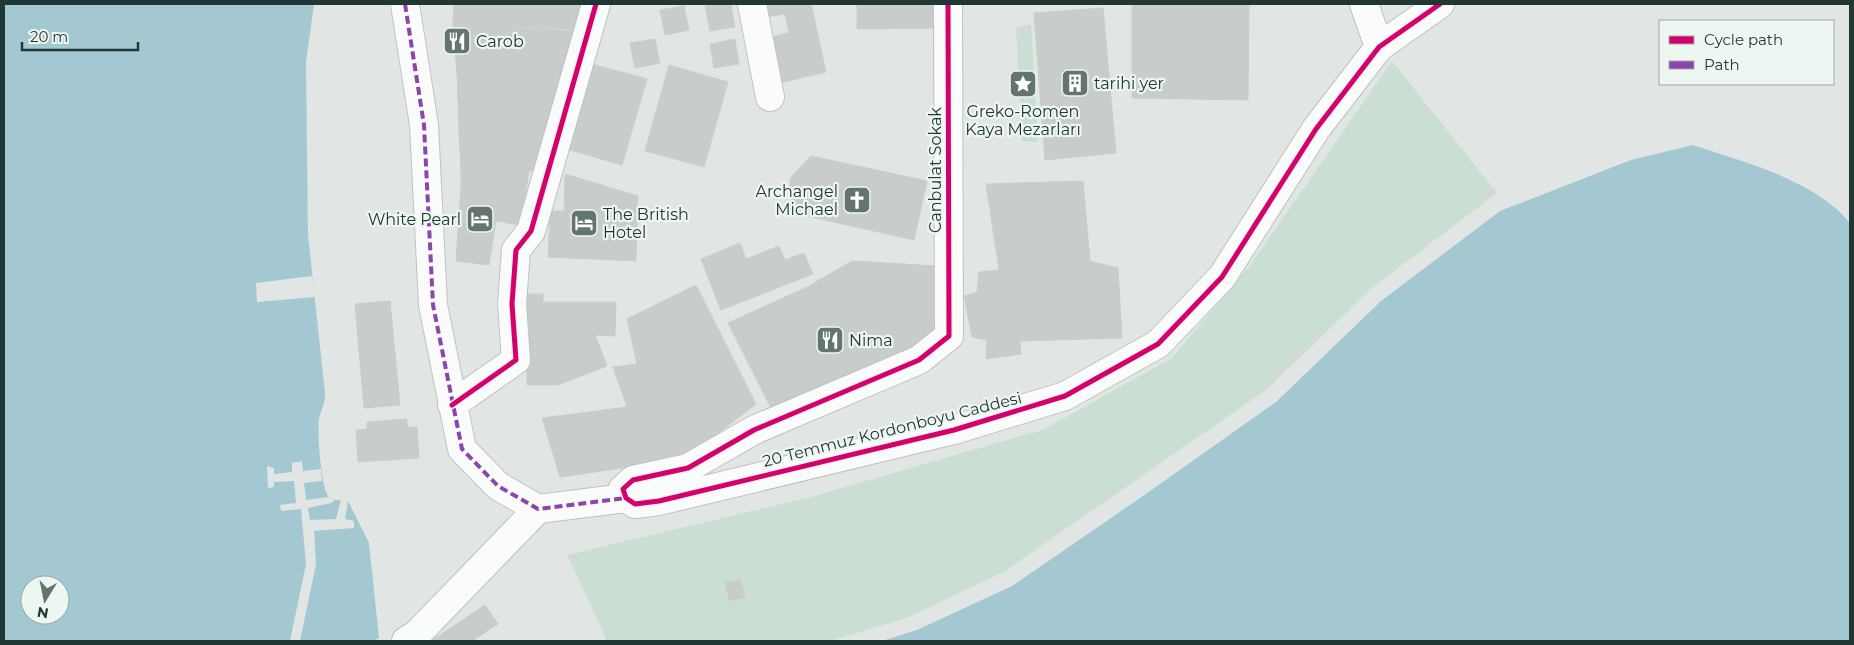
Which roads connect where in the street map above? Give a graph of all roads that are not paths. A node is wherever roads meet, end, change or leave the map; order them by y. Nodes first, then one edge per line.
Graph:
1 (405, 4) edge
2 (596, 4) edge
3 (752, 4) edge
4 (948, 4) edge
5 (1364, 4) edge
6 (1440, 4) edge
7 (1379, 47) junction
8 (770, 97) dead end
9 (452, 405) junction
10 (626, 498) junction
11 (538, 509) junction
12 (406, 641) edge

1 - 9 street
2 - 9 street
3 - 8 street
4 - 10 street, Canbulat Sokak
5 - 7 street
6 - 7 street, 20 Temmuz Kordonboyu Caddesi
7 - 10 street, 20 Temmuz Kordonboyu Caddesi
9 - 11 street
10 - 11 street, 20 Temmuz Kordonboyu Caddesi
11 - 12 street

